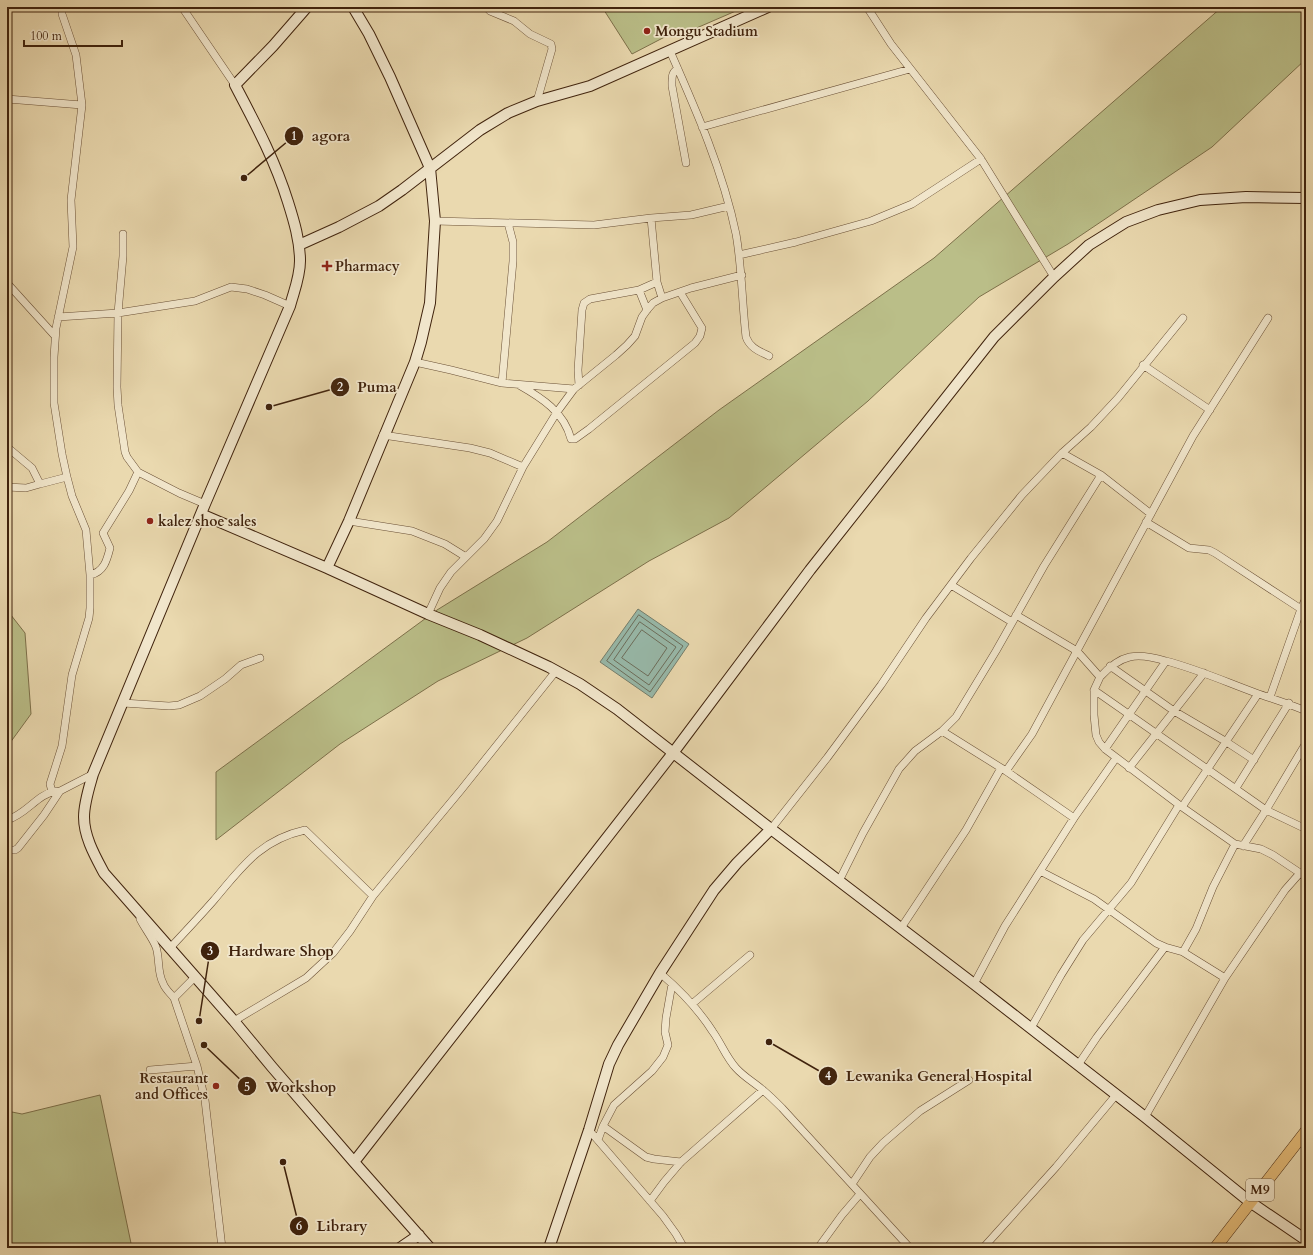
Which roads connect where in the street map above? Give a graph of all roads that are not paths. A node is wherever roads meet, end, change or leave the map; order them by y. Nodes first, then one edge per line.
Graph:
1 (62, 7) edge
2 (182, 7) edge
3 (307, 7) edge
4 (353, 7) edge
5 (486, 7) edge
6 (768, 7) edge
7 (867, 7) edge
8 (670, 51) junction
9 (678, 69) junction
10 (910, 69) junction
11 (235, 85) junction
12 (7, 99) edge
13 (537, 102) junction
14 (82, 105) junction
15 (702, 128) junction
16 (981, 159) junction
17 (686, 163) dead end
18 (430, 168) junction
19 (1306, 198) edge
20 (729, 206) junction
21 (651, 218) junction
22 (435, 221) junction
23 (508, 223) junction
24 (123, 234) dead end
25 (299, 245) junction
26 (739, 255) junction
27 (742, 275) junction
28 (1054, 277) junction
29 (657, 282) junction
30 (7, 283) edge
31 (639, 290) junction
32 (680, 292) junction
33 (662, 298) junction
34 (290, 306) junction
35 (647, 310) junction
36 (118, 313) junction
37 (58, 317) junction
38 (1183, 318) dead end
39 (1268, 318) dead end
40 (55, 336) junction
41 (769, 356) dead end
42 (415, 362) junction
43 (1143, 365) junction
44 (502, 383) junction
45 (519, 386) junction
46 (576, 387) junction
47 (1210, 410) junction
48 (556, 412) junction
49 (383, 435) junction
50 (7, 447) edge
51 (1062, 453) junction
52 (523, 467) junction
53 (138, 472) junction
54 (1101, 475) junction
55 (67, 477) junction
56 (40, 484) junction
57 (7, 487) edge
58 (205, 504) junction
59 (201, 514) junction
60 (1151, 514) junction
61 (349, 521) junction
62 (1146, 522) junction
63 (466, 556) junction
64 (327, 568) junction
65 (90, 575) junction
66 (951, 585) junction
67 (1306, 598) edge
68 (1303, 610) edge
69 (428, 614) junction
70 (1014, 619) junction
71 (1077, 651) junction
72 (260, 658) dead end
73 (1166, 661) junction
74 (1110, 666) junction
75 (556, 671) junction
76 (1204, 673) junction
77 (1100, 677) junction
78 (1094, 690) junction
79 (1144, 690) junction
80 (1258, 694) junction
81 (1270, 697) junction
82 (123, 703) junction
83 (1289, 703) junction
84 (1174, 711) junction
85 (1306, 711) edge
86 (1128, 714) junction
87 (942, 731) junction
88 (1156, 734) junction
89 (1225, 741) junction
90 (1306, 743) edge
91 (1105, 749) junction
92 (673, 753) junction
93 (1116, 758) junction
94 (1254, 760) junction
95 (1129, 768) junction
96 (1003, 770) junction
97 (1207, 770) junction
98 (93, 774) junction
99 (1236, 788) junction
100 (60, 791) junction
101 (52, 792) junction
102 (1181, 806) junction
103 (1266, 810) junction
104 (1074, 818) junction
105 (7, 820) edge
106 (771, 829) junction
107 (1306, 829) edge
108 (1235, 844) junction
109 (1243, 846) junction
110 (7, 850) edge
111 (1040, 870) junction
112 (1303, 875) edge
113 (839, 881) junction
114 (373, 896) junction
115 (133, 906) junction
116 (1108, 909) junction
117 (901, 928) junction
118 (1165, 947) junction
119 (170, 948) junction
120 (1183, 952) junction
121 (750, 955) dead end
122 (660, 973) junction
123 (195, 977) junction
124 (1225, 978) junction
125 (672, 984) junction
126 (974, 984) junction
127 (174, 998) junction
128 (692, 1004) junction
129 (234, 1021) junction
130 (1030, 1028) junction
131 (197, 1066) junction
132 (1078, 1066) junction
133 (150, 1070) dead end
134 (969, 1080) dead end
135 (763, 1090) junction
136 (1116, 1095) junction
137 (1145, 1117) junction
138 (603, 1126) junction
139 (589, 1130) junction
140 (1306, 1131) edge
141 (598, 1140) junction
142 (354, 1162) junction
143 (681, 1162) junction
144 (852, 1184) junction
145 (860, 1194) junction
146 (650, 1202) junction
147 (1250, 1202) junction
148 (419, 1234) junction
149 (1306, 1240) edge
150 (222, 1248) edge
151 (400, 1248) edge
152 (430, 1248) edge
153 (549, 1248) edge
154 (684, 1248) edge
155 (818, 1248) edge
156 (910, 1248) edge
157 (983, 1248) edge
158 (1215, 1248) edge

1 - 14 street
2 - 11 street
3 - 11 street
4 - 18 street
5 - 13 street
6 - 8 street
7 - 10 street
8 - 9 street
8 - 13 street
9 - 15 street
9 - 17 street
10 - 15 street
10 - 16 street
11 - 25 street
12 - 14 street
13 - 18 street
14 - 37 street
15 - 20 street
16 - 26 street
16 - 28 street
18 - 22 street
18 - 25 street
19 - 28 street
20 - 21 street
20 - 26 street
21 - 23 street
21 - 29 street
22 - 23 street
22 - 42 street
23 - 44 street
24 - 36 street
25 - 34 street
26 - 27 street
27 - 32 street
27 - 41 street
28 - 92 street
29 - 31 street
29 - 33 street
30 - 40 street
31 - 35 street
31 - 46 street
32 - 33 street
32 - 48 street
33 - 35 street
34 - 36 street
34 - 58 street
35 - 46 street
36 - 37 street
36 - 53 street
37 - 40 street
38 - 43 street
39 - 47 street
40 - 55 street
42 - 44 street
42 - 49 street
43 - 47 street
43 - 51 street
44 - 45 street
45 - 46 street
45 - 48 street
46 - 48 street
47 - 60 street
48 - 52 street
49 - 52 street
49 - 61 street
50 - 56 street
51 - 54 street
51 - 66 street
52 - 63 street
53 - 58 street
53 - 65 street
54 - 60 street
54 - 70 street
55 - 56 street
55 - 65 street
56 - 57 street
58 - 59 street
59 - 64 street
59 - 82 street
60 - 62 street
61 - 63 street
61 - 64 street
62 - 68 street
62 - 71 street
63 - 69 street
64 - 69 street
65 - 101 street
66 - 70 street
66 - 106 street
67 - 68 street
68 - 81 street
69 - 75 street
70 - 71 street
70 - 87 street
71 - 77 street
71 - 96 street
72 - 82 street
73 - 74 street
73 - 76 street
73 - 79 street
74 - 77 street
74 - 79 street
75 - 92 street
75 - 114 street
76 - 80 street
76 - 84 street
77 - 78 street
78 - 86 street
78 - 91 street
79 - 84 street
79 - 86 street
80 - 81 street
80 - 89 street
81 - 83 street
82 - 98 street
83 - 85 street
83 - 94 street
84 - 88 street
84 - 89 street
86 - 88 street
86 - 91 street
87 - 96 street
87 - 113 street
88 - 95 street
88 - 97 street
89 - 94 street
89 - 97 street
90 - 103 street
91 - 93 street
92 - 106 street
92 - 142 street
93 - 95 street
93 - 104 street
94 - 99 street
95 - 102 street
96 - 104 street
96 - 117 street
97 - 99 street
97 - 102 street
98 - 100 street
98 - 115 street
99 - 103 street
100 - 101 street
100 - 110 street
101 - 105 street
102 - 108 street
102 - 116 street
103 - 107 street
103 - 109 street
104 - 111 street
106 - 113 street
106 - 122 street
108 - 109 street
108 - 120 street
109 - 112 street
111 - 116 street
111 - 126 street
112 - 124 street
113 - 117 street
114 - 119 street
114 - 129 street
115 - 119 street
115 - 127 street
116 - 118 street
116 - 130 street
117 - 126 street
118 - 120 street
118 - 132 street
119 - 123 street
120 - 124 street
121 - 128 street
122 - 125 street
122 - 139 street
123 - 127 street
123 - 129 street
124 - 137 street
125 - 128 street
125 - 138 street
126 - 130 street
127 - 131 street
128 - 135 street
129 - 142 street
130 - 132 street
131 - 133 street
131 - 150 street
132 - 136 street
134 - 144 street
135 - 143 street
135 - 144 street
136 - 137 street
136 - 157 street
137 - 147 street
138 - 141 street
138 - 143 street
139 - 141 street
139 - 153 street
140 - 147 main road, M9
141 - 146 street
142 - 148 street
143 - 146 street
144 - 145 street
145 - 155 street
145 - 156 street
146 - 154 street
147 - 149 street
147 - 158 main road, M9
148 - 151 street
148 - 152 street

